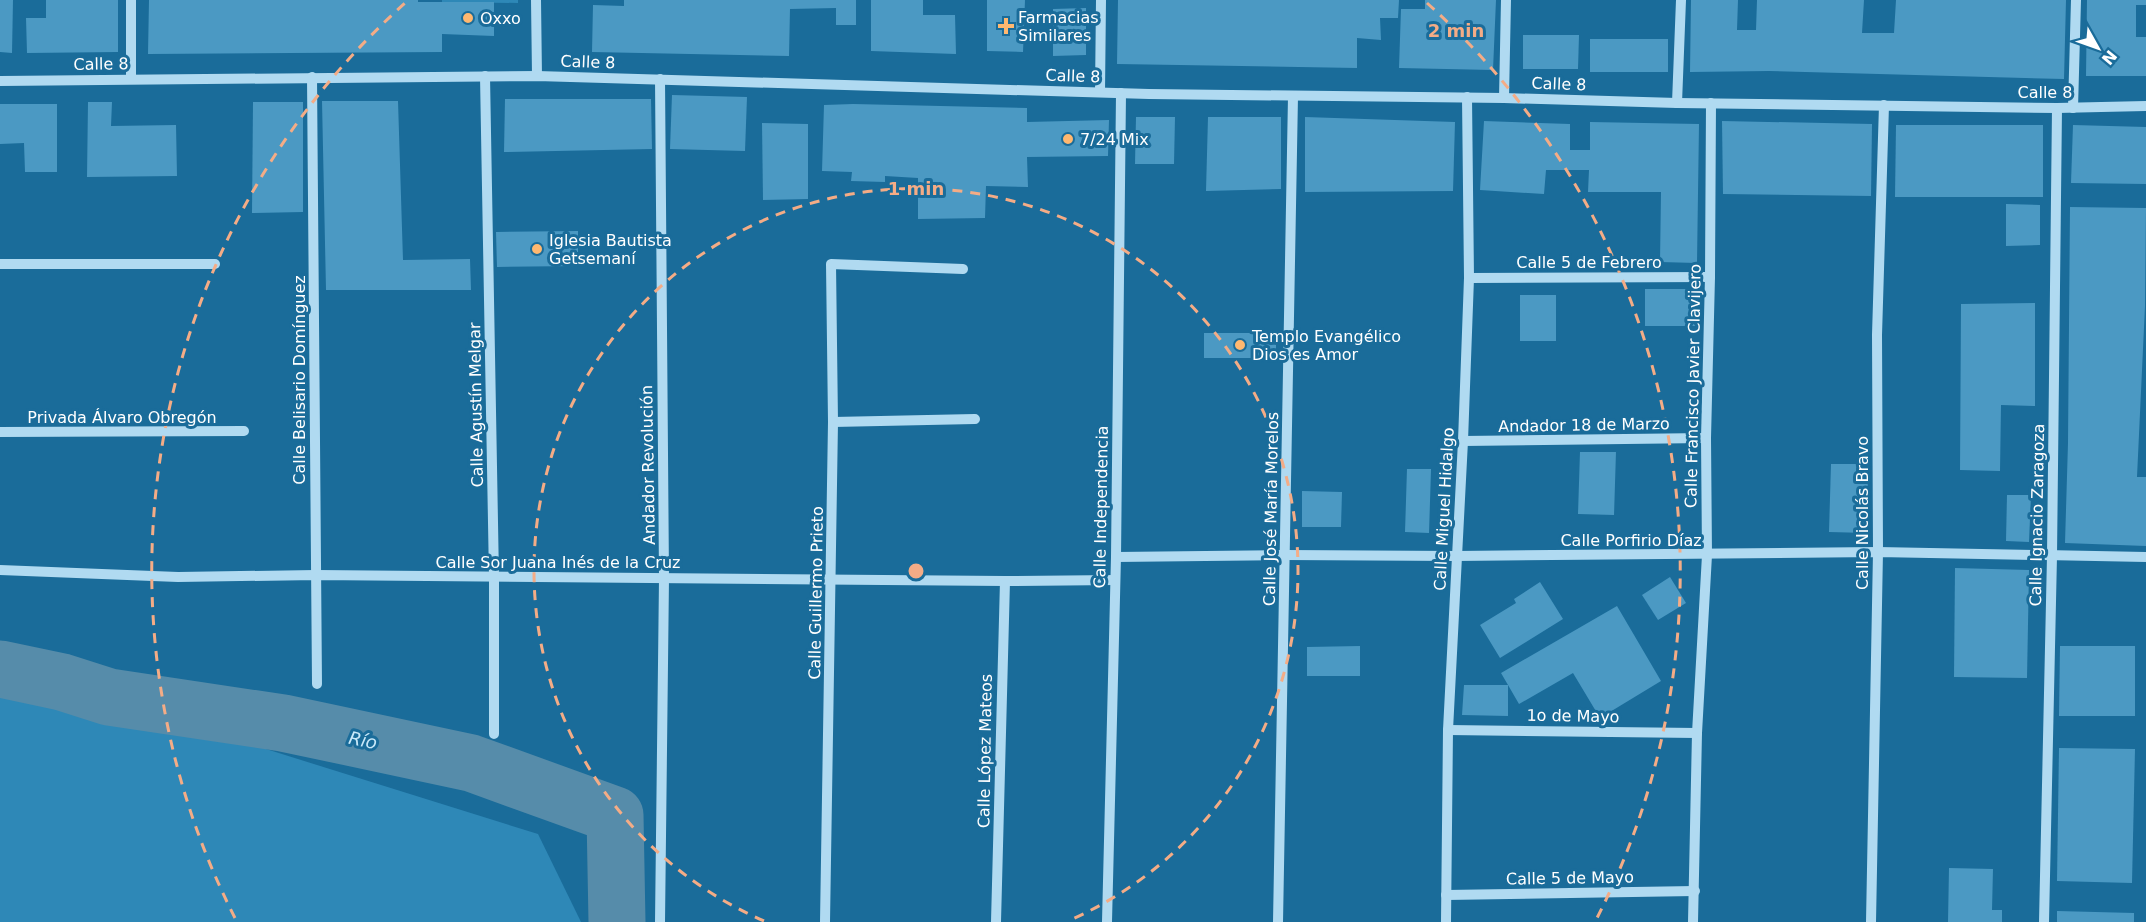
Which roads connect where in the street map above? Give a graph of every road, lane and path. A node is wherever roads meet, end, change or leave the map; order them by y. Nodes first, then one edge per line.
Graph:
1 (131, 0) edge
2 (536, 0) edge
3 (1101, 0) edge
4 (1506, 0) edge
5 (1681, 0) edge
6 (2076, 0) edge
7 (537, 75) junction
8 (485, 76) junction
9 (312, 77) junction
10 (131, 79) junction
11 (660, 79) junction
12 (0, 81) edge
13 (1100, 92) junction
14 (1121, 93) junction
15 (1293, 96) junction
16 (1467, 97) junction
17 (1504, 98) junction
18 (1677, 103) junction
19 (1711, 103) junction
20 (1884, 105) junction
21 (2146, 106) edge
22 (2057, 108) junction
23 (2073, 108) junction
24 (0, 264) edge
25 (215, 264) dead end
26 (963, 269) dead end
27 (1710, 277) junction
28 (1469, 278) junction
29 (975, 419) dead end
30 (833, 422) junction
31 (244, 431) dead end
32 (0, 432) edge
33 (1706, 438) junction
34 (1463, 441) junction
35 (1878, 552) junction
36 (1285, 555) junction
37 (1707, 555) junction
38 (1456, 556) junction
39 (2052, 556) junction
40 (1116, 557) junction
41 (2146, 557) edge
42 (0, 570) edge
43 (316, 575) junction
44 (494, 578) junction
45 (664, 578) junction
46 (832, 579) junction
47 (1115, 580) junction
48 (1005, 581) junction
49 (317, 684) dead end
50 (1448, 730) junction
51 (1697, 733) junction
52 (494, 734) dead end
53 (1695, 891) junction
54 (1446, 895) junction
55 (660, 922) edge
56 (825, 922) edge
57 (996, 922) edge
58 (1107, 922) edge
59 (1278, 922) edge
60 (1446, 922) edge
61 (1693, 922) edge
62 (1871, 922) edge
63 (2044, 922) edge

1 - 10 street
2 - 7 street
3 - 13 street
4 - 17 street
5 - 18 street
6 - 23 street
7 - 8 street, Calle 8
7 - 11 street, Calle 8
8 - 9 street, Calle 8
8 - 44 street, Calle Agustín Melgar
9 - 10 street, Calle 8
9 - 43 street, Calle Belisario Domínguez
10 - 12 street, Calle 8
11 - 13 street, Calle 8
11 - 45 street, Andador Revolución
13 - 14 street, Calle 8
14 - 15 street, Calle 8
14 - 40 street, Calle Independencia
15 - 16 street, Calle 8
15 - 36 street, Calle José María Morelos
16 - 17 street, Calle 8
16 - 28 street, Calle Miguel Hidalgo
17 - 18 street, Calle 8
18 - 19 street, Calle 8
19 - 20 street, Calle 8
19 - 27 street, Calle Francisco Javier Clavijero
20 - 22 street, Calle 8
20 - 35 street, Calle Nicolás Bravo
21 - 23 street, Calle 8
22 - 23 street, Calle 8
22 - 39 street, Calle Ignacio Zaragoza
24 - 25 street
26 - 30 street, Calle Guillermo Prieto
27 - 28 street, Calle 5 de Febrero
27 - 33 street, Calle Francisco Javier Clavijero
28 - 34 street, Calle Miguel Hidalgo
29 - 30 street
30 - 46 street, Calle Guillermo Prieto
31 - 32 street, Privada Álvaro Obregón
33 - 34 street, Andador 18 de Marzo
33 - 37 street, Calle Francisco Javier Clavijero
34 - 38 street, Calle Miguel Hidalgo
35 - 37 street, Calle Porfirio Díaz
35 - 39 street, Calle Porfirio Díaz
35 - 62 street, Calle Nicolás Bravo
36 - 38 street, Calle Porfirio Díaz
36 - 40 street, Calle Porfirio Díaz
36 - 59 street, Calle José María Morelos
37 - 38 street, Calle Porfirio Díaz
37 - 51 street, Calle Francisco Javier Clavijero
38 - 50 street, Calle Miguel Hidalgo
39 - 41 street, Calle Porfirio Díaz
39 - 63 street, Calle Ignacio Zaragoza
40 - 47 street, Calle Independencia
42 - 43 street, Calle Sor Juana Inés de la Cruz
43 - 44 street, Calle Sor Juana Inés de la Cruz
43 - 49 street, Calle Belisario Domínguez
44 - 45 street, Calle Sor Juana Inés de la Cruz
44 - 52 street, Calle Agustín Melgar
45 - 46 street, Calle Sor Juana Inés de la Cruz
45 - 55 street, Andador Revolución
46 - 48 street, Calle Sor Juana Inés de la Cruz
46 - 56 street, Calle Guillermo Prieto
47 - 48 street, Calle Sor Juana Inés de la Cruz
47 - 58 street, Calle Independencia
48 - 57 street, Calle López Mateos
50 - 51 street, 1o de Mayo
50 - 54 street, Calle Miguel Hidalgo
51 - 53 street, Calle Francisco Javier Clavijero
53 - 54 street, Calle 5 de Mayo
53 - 61 street, Calle Francisco Javier Clavijero
54 - 60 street, Calle Miguel Hidalgo

